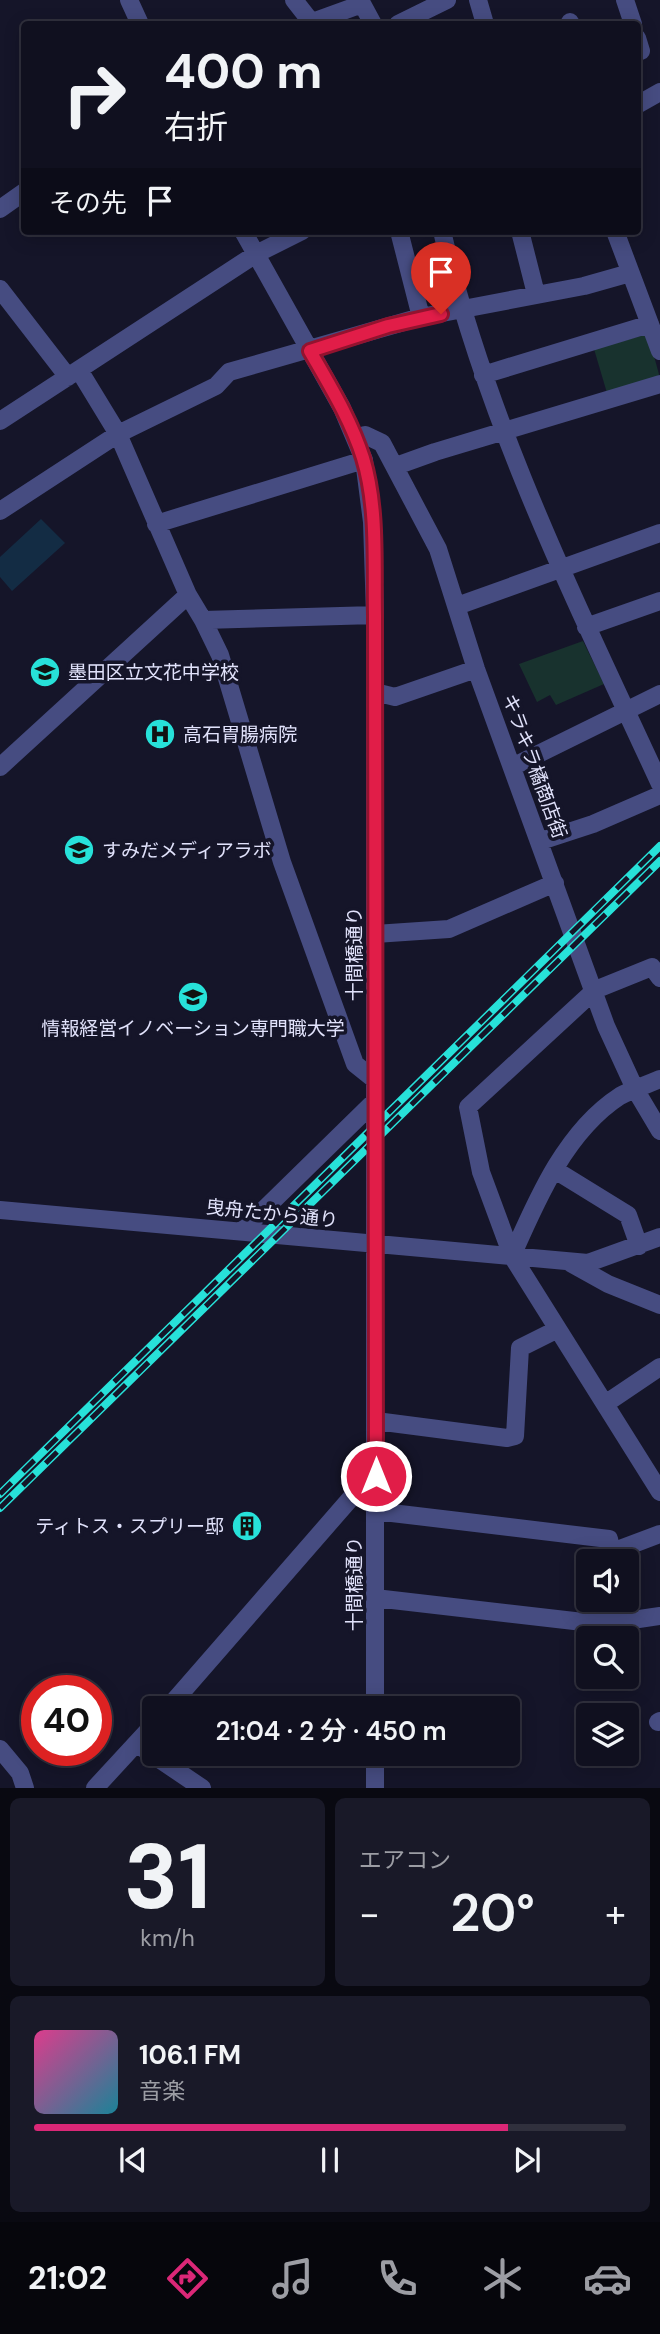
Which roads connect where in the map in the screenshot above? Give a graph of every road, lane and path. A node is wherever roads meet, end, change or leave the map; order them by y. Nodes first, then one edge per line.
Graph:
1 (129, 0) edge
2 (294, 0) edge
3 (447, 0) edge
4 (478, 0) edge
5 (625, 0) edge
6 (361, 2) edge
7 (139, 21) edge
8 (308, 21) edge
9 (317, 21) edge
10 (371, 21) edge
11 (404, 21) edge
12 (484, 21) edge
13 (632, 21) edge
14 (660, 92) edge
15 (641, 103) edge
16 (21, 194) edge
17 (0, 209) edge
18 (245, 235) edge
19 (294, 235) edge
20 (400, 235) edge
21 (443, 235) edge
22 (521, 235) edge
23 (616, 235) edge
24 (256, 254) junction
25 (630, 273) junction
26 (0, 289) edge
27 (536, 294) junction
28 (460, 310) junction
29 (421, 317) junction
30 (650, 324) junction
31 (310, 351) junction
32 (660, 351) edge
33 (74, 373) junction
34 (482, 375) junction
35 (660, 384) edge
36 (0, 421) edge
37 (505, 430) junction
38 (118, 434) junction
39 (356, 438) junction
40 (364, 460) junction
41 (396, 466) junction
42 (0, 511) edge
43 (156, 524) junction
44 (660, 533) edge
45 (561, 568) junction
46 (188, 595) junction
47 (660, 601) edge
48 (457, 606) junction
49 (375, 615) junction
50 (203, 620) junction
51 (586, 627) junction
52 (476, 668) junction
53 (375, 692) junction
54 (660, 694) edge
55 (626, 710) junction
56 (514, 766) junction
57 (0, 767) edge
58 (660, 784) edge
59 (660, 795) edge
60 (541, 841) junction
61 (555, 883) junction
62 (375, 934) junction
63 (660, 978) edge
64 (595, 990) junction
65 (660, 1079) edge
66 (375, 1080) junction
67 (635, 1089) junction
68 (375, 1101) junction
69 (660, 1131) edge
70 (555, 1170) junction
71 (0, 1210) edge
72 (242, 1231) junction
73 (660, 1237) edge
74 (376, 1244) junction
75 (639, 1246) junction
76 (512, 1256) junction
77 (568, 1262) junction
78 (660, 1305) edge
79 (556, 1330) junction
80 (660, 1367) edge
81 (605, 1404) junction
82 (376, 1421) junction
83 (376, 1476) junction
84 (660, 1492) edge
85 (375, 1511) junction
86 (660, 1534) edge
87 (375, 1598) junction
88 (660, 1616) edge
89 (178, 1696) edge
90 (375, 1696) edge
91 (142, 1738) edge
92 (137, 1744) junction
93 (0, 1749) edge
94 (375, 1766) edge
95 (25, 1788) edge
96 (95, 1788) edge
97 (202, 1788) edge
98 (375, 1788) edge

1 - 7 street
2 - 8 street
3 - 11 street
4 - 12 street
5 - 13 street
6 - 9 street
6 - 10 street
14 - 15 street
16 - 17 street
18 - 24 street, 十間橋通り
19 - 24 street
20 - 29 street
21 - 28 street
22 - 27 street
23 - 25 street
24 - 31 street, 十間橋通り
24 - 33 street
25 - 27 street
25 - 30 street
26 - 33 street
27 - 28 street
28 - 29 street
28 - 34 street
29 - 31 street
30 - 32 street
30 - 34 street
31 - 38 street
31 - 39 street, 十間橋通り
33 - 36 street
33 - 38 street
34 - 37 street
35 - 37 street
37 - 41 street
37 - 45 street
38 - 42 street
38 - 43 street
39 - 40 street, 十間橋通り
39 - 41 street, キラキラ橘商店街
40 - 43 street
40 - 49 street, 十間橋通り
41 - 48 street, キラキラ橘商店街
43 - 46 street
44 - 45 street
45 - 48 street
45 - 51 street
46 - 50 street
46 - 57 street
47 - 51 street
48 - 52 street, キラキラ橘商店街
49 - 50 street
49 - 53 street, 十間橋通り
50 - 66 street
51 - 55 street
52 - 53 street
52 - 56 street, キラキラ橘商店街
53 - 62 street, 十間橋通り
54 - 55 street
55 - 56 street
55 - 58 street
56 - 60 street, キラキラ橘商店街
59 - 60 street
60 - 61 street, キラキラ橘商店街
61 - 62 street
61 - 64 street, キラキラ橘商店街
62 - 66 street, 十間橋通り
63 - 64 street
64 - 67 street, キラキラ橘商店街
64 - 76 street
65 - 67 street
66 - 68 street, 十間橋通り
67 - 69 street, キラキラ橘商店街
67 - 70 street
68 - 72 street
68 - 74 street, 十間橋通り
70 - 75 street
70 - 76 street
71 - 72 street, 曳舟たから通り
72 - 74 street, 曳舟たから通り
73 - 75 street, 曳舟たから通り
74 - 76 street, 曳舟たから通り
74 - 82 street, 十間橋通り
75 - 77 street, 曳舟たから通り
76 - 77 street, 曳舟たから通り
76 - 79 street
77 - 78 street
79 - 81 street
79 - 82 street
80 - 81 street
81 - 84 street
82 - 83 street, 十間橋通り
83 - 85 street, 十間橋通り
83 - 89 street
85 - 86 street
85 - 87 street, 十間橋通り
87 - 88 street
87 - 90 street, 十間橋通り
91 - 92 street
92 - 96 street
92 - 97 street
93 - 95 street
94 - 98 street

